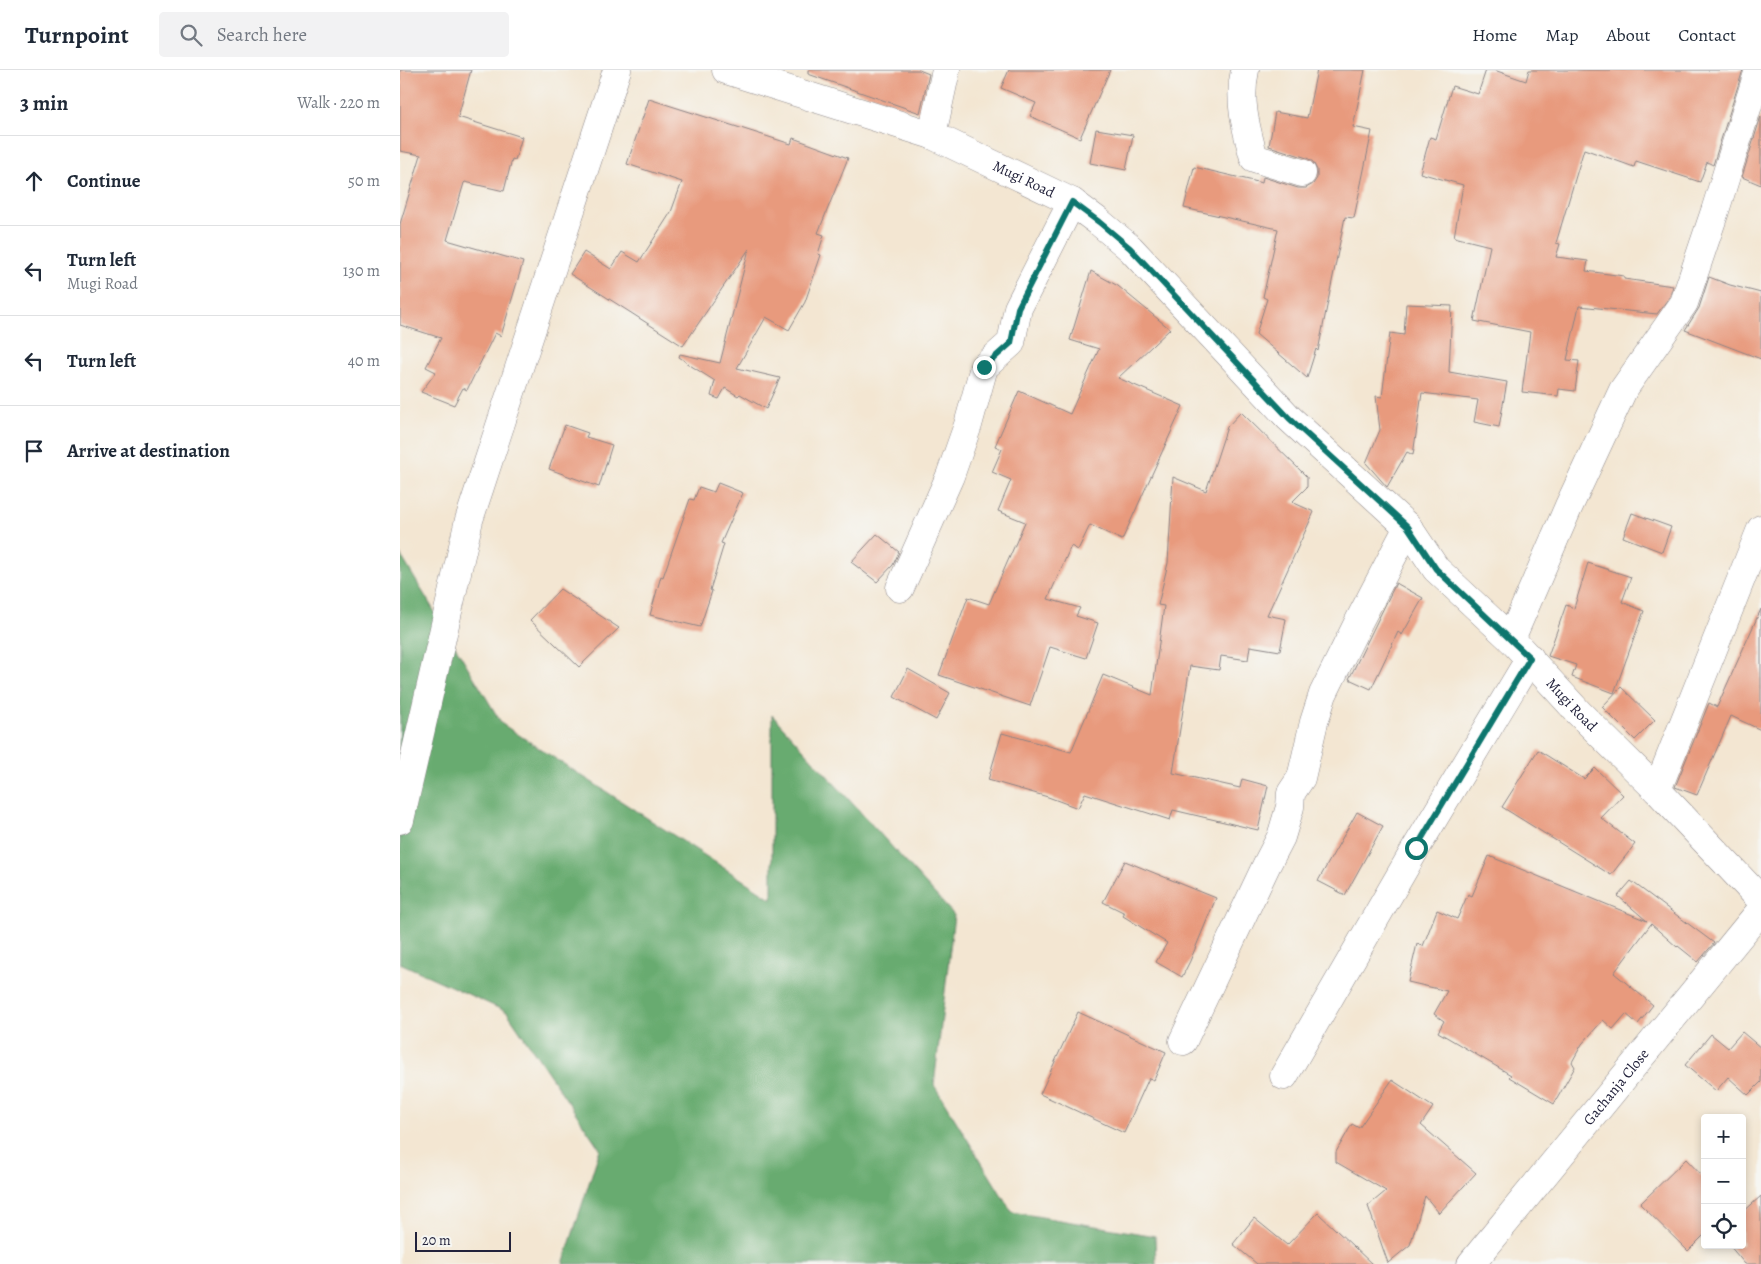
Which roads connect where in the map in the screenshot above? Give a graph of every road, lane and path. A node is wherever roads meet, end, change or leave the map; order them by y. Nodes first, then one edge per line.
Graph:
1 (617, 70) edge
2 (726, 70) edge
3 (946, 70) edge
4 (1245, 70) edge
5 (1759, 70) edge
6 (932, 136) junction
7 (1302, 173) dead end
8 (1072, 202) junction
9 (1408, 527) junction
10 (1761, 529) edge
11 (900, 588) dead end
12 (1511, 639) junction
13 (1530, 658) junction
14 (1657, 790) junction
15 (400, 820) edge
16 (1761, 900) edge
17 (1761, 910) edge
18 (1183, 1040) dead end
19 (1284, 1076) dead end
20 (1471, 1264) edge

1 - 15 street
2 - 6 street, Mugi Road
3 - 6 street
4 - 7 street
5 - 12 street
6 - 8 street, Mugi Road
8 - 9 street, Mugi Road
8 - 11 street
9 - 12 street, Mugi Road
9 - 18 street
10 - 14 street
12 - 13 street, Mugi Road
13 - 14 street, Mugi Road
13 - 19 street
14 - 16 street, Mugi Road
17 - 20 street, Gachanja Close

